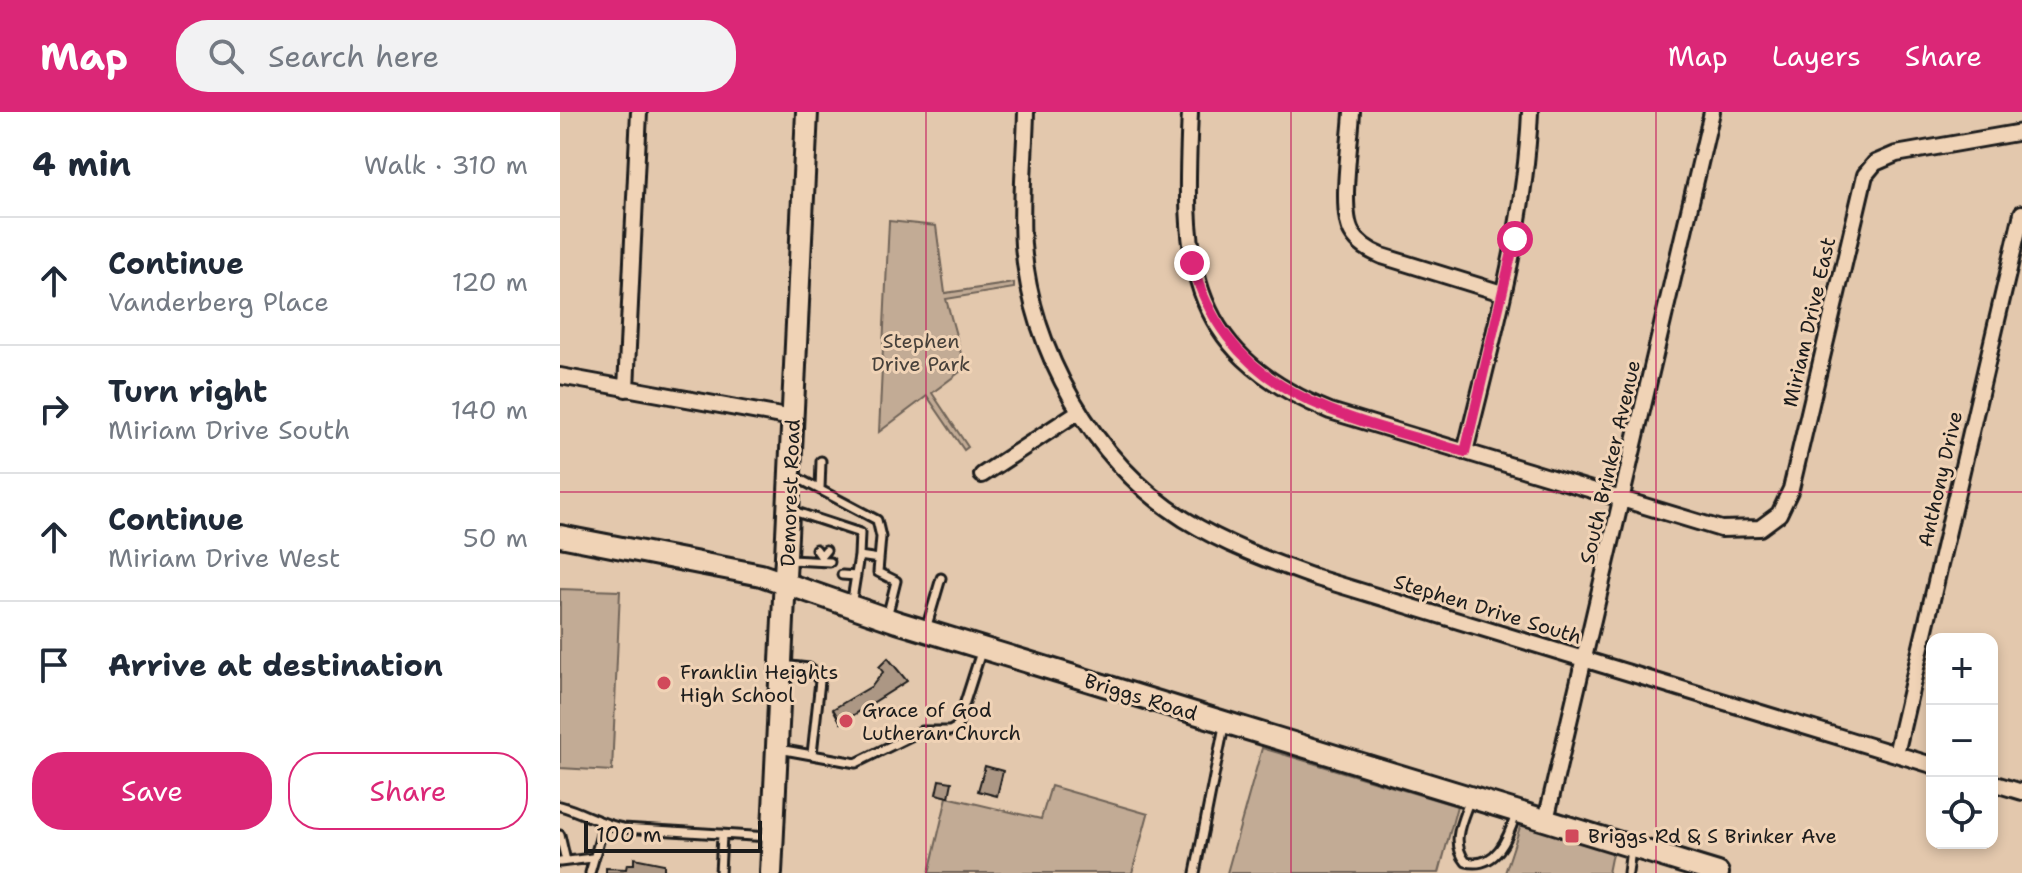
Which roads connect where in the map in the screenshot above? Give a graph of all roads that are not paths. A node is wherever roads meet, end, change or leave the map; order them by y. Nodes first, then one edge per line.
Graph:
1 (639, 112) edge
2 (807, 112) edge
3 (1026, 112) edge
4 (1190, 112) edge
5 (1352, 112) edge
6 (1530, 112) edge
7 (1712, 112) edge
8 (2022, 132) edge
9 (2022, 213) edge
10 (1502, 293) junction
11 (560, 376) edge
12 (626, 389) junction
13 (1078, 412) junction
14 (792, 418) junction
15 (1465, 452) junction
16 (821, 461) dead end
17 (790, 474) junction
18 (982, 475) dead end
19 (820, 489) junction
20 (1622, 500) junction
21 (789, 510) junction
22 (560, 536) edge
23 (859, 556) junction
24 (823, 559) dead end
25 (879, 559) junction
26 (788, 560) junction
27 (941, 578) dead end
28 (786, 586) junction
29 (851, 608) junction
30 (887, 619) junction
31 (926, 631) junction
32 (982, 649) junction
33 (1584, 658) junction
34 (782, 665) junction
35 (1225, 723) junction
36 (777, 749) junction
37 (812, 754) junction
38 (1896, 754) junction
39 (1926, 763) edge
40 (1998, 785) edge
41 (2022, 792) edge
42 (1470, 797) junction
43 (560, 806) edge
44 (1517, 811) junction
45 (1546, 820) junction
46 (604, 824) junction
47 (560, 835) edge
48 (722, 835) junction
49 (773, 837) junction
50 (1632, 847) junction
51 (592, 858) junction
52 (563, 862) edge
53 (590, 873) edge
54 (720, 873) edge
55 (771, 873) edge
56 (1195, 873) edge
57 (1628, 873) edge
58 (1718, 873) edge

1 - 12 street
2 - 14 street, Demorest Road
3 - 13 street, Stephen Drive South
4 - 15 street
5 - 10 street
6 - 10 street
7 - 20 street, South Brinker Avenue
8 - 20 street, Miriam Drive East
9 - 38 street, Anthony Drive
10 - 15 street
11 - 12 street
12 - 14 street
13 - 18 street
13 - 33 street, Stephen Drive South
14 - 17 street, Demorest Road
15 - 20 street
16 - 19 lane
17 - 19 lane
17 - 21 street, Demorest Road
19 - 25 lane
20 - 33 street, South Brinker Avenue
21 - 23 lane
21 - 26 street, Demorest Road
22 - 28 street, Briggs Road
23 - 25 lane
23 - 29 lane
24 - 26 lane
25 - 30 lane
26 - 28 street, Demorest Road
27 - 31 lane
28 - 29 street, Briggs Road
28 - 34 street, Demorest Road
29 - 30 street, Briggs Road
30 - 31 street, Briggs Road
31 - 32 street, Briggs Road
32 - 35 street, Briggs Road
32 - 37 lane
33 - 38 street, Stephen Drive South
33 - 45 street, South Brinker Avenue
34 - 36 street, Demorest Road
34 - 37 lane
35 - 42 street, Briggs Road
35 - 56 lane
36 - 37 lane
36 - 49 street, Demorest Road
38 - 39 street, Stephen Drive South
40 - 41 street
42 - 44 street, Briggs Road
42 - 44 lane
43 - 46 lane
44 - 45 street, Briggs Road
45 - 50 street, Briggs Road
46 - 48 lane
46 - 51 lane
47 - 52 lane
48 - 49 lane
48 - 54 lane
49 - 55 street, Demorest Road
50 - 57 lane
50 - 58 street, Briggs Road
51 - 52 lane
51 - 53 lane

